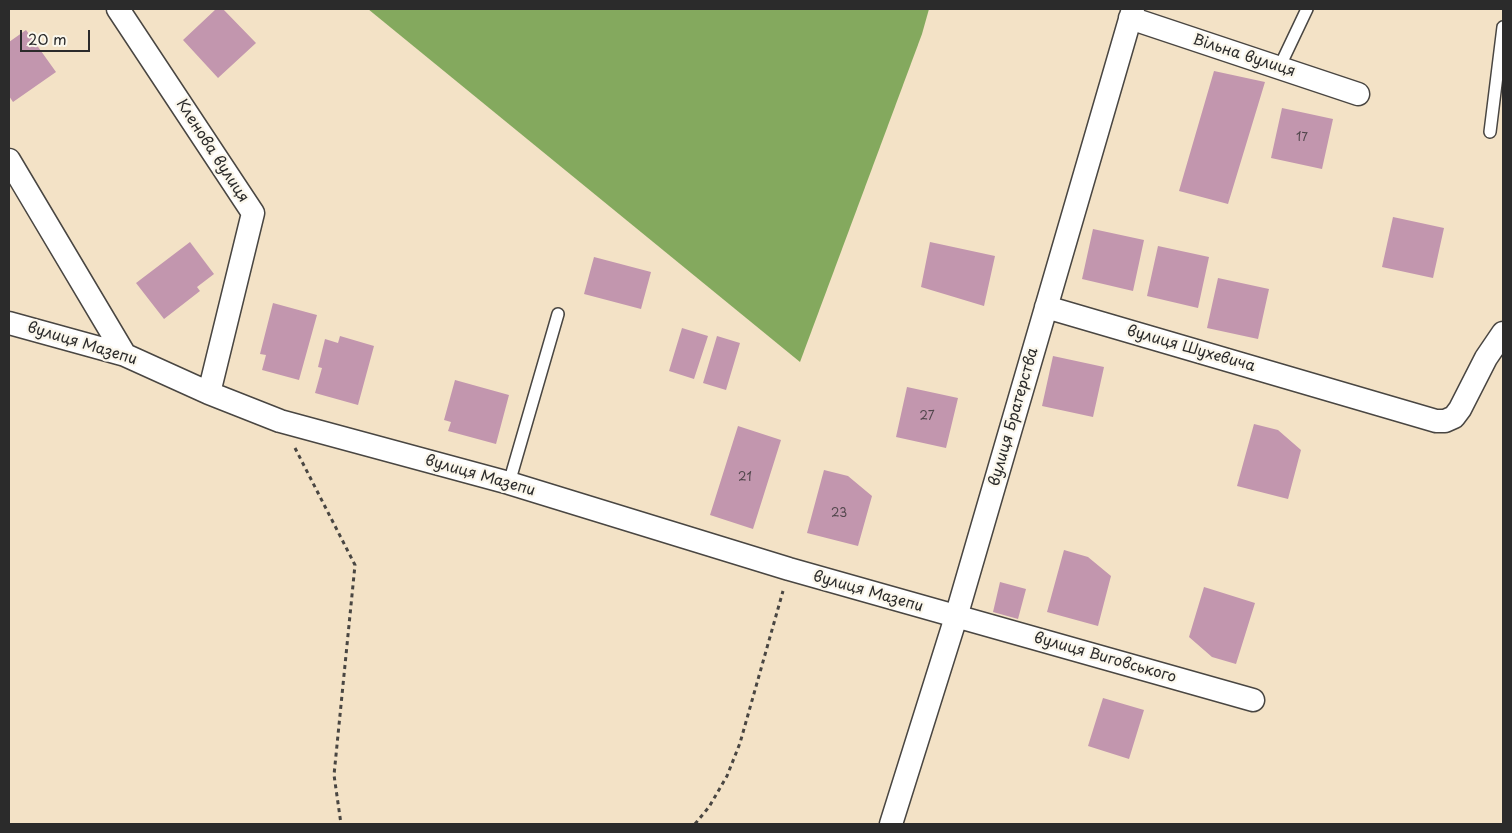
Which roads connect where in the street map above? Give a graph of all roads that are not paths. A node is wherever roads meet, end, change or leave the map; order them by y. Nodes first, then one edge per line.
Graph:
1 (118, 9) edge
2 (1307, 9) edge
3 (1132, 14) edge
4 (1503, 27) edge
5 (1279, 68) junction
6 (1358, 94) dead end
7 (1490, 132) dead end
8 (9, 160) edge
9 (1046, 307) junction
10 (558, 314) dead end
11 (9, 323) edge
12 (1503, 333) edge
13 (125, 355) junction
14 (209, 393) junction
15 (509, 483) junction
16 (956, 617) junction
17 (1253, 700) dead end
18 (891, 824) edge

1 - 14 street, Кленова вулиця
2 - 5 lane
3 - 5 street, Вільна вулиця
3 - 9 street, вулиця Братерства
4 - 7 lane
5 - 6 street, Вільна вулиця
8 - 13 street
9 - 12 street, вулиця Шухевича
9 - 16 street, вулиця Братерства
10 - 15 lane
11 - 13 street, вулиця Мазепи
13 - 14 street, вулиця Мазепи
14 - 15 street, вулиця Мазепи
15 - 16 street, вулиця Мазепи
16 - 17 street, вулиця Виговського
16 - 18 street, вулиця Братерства

